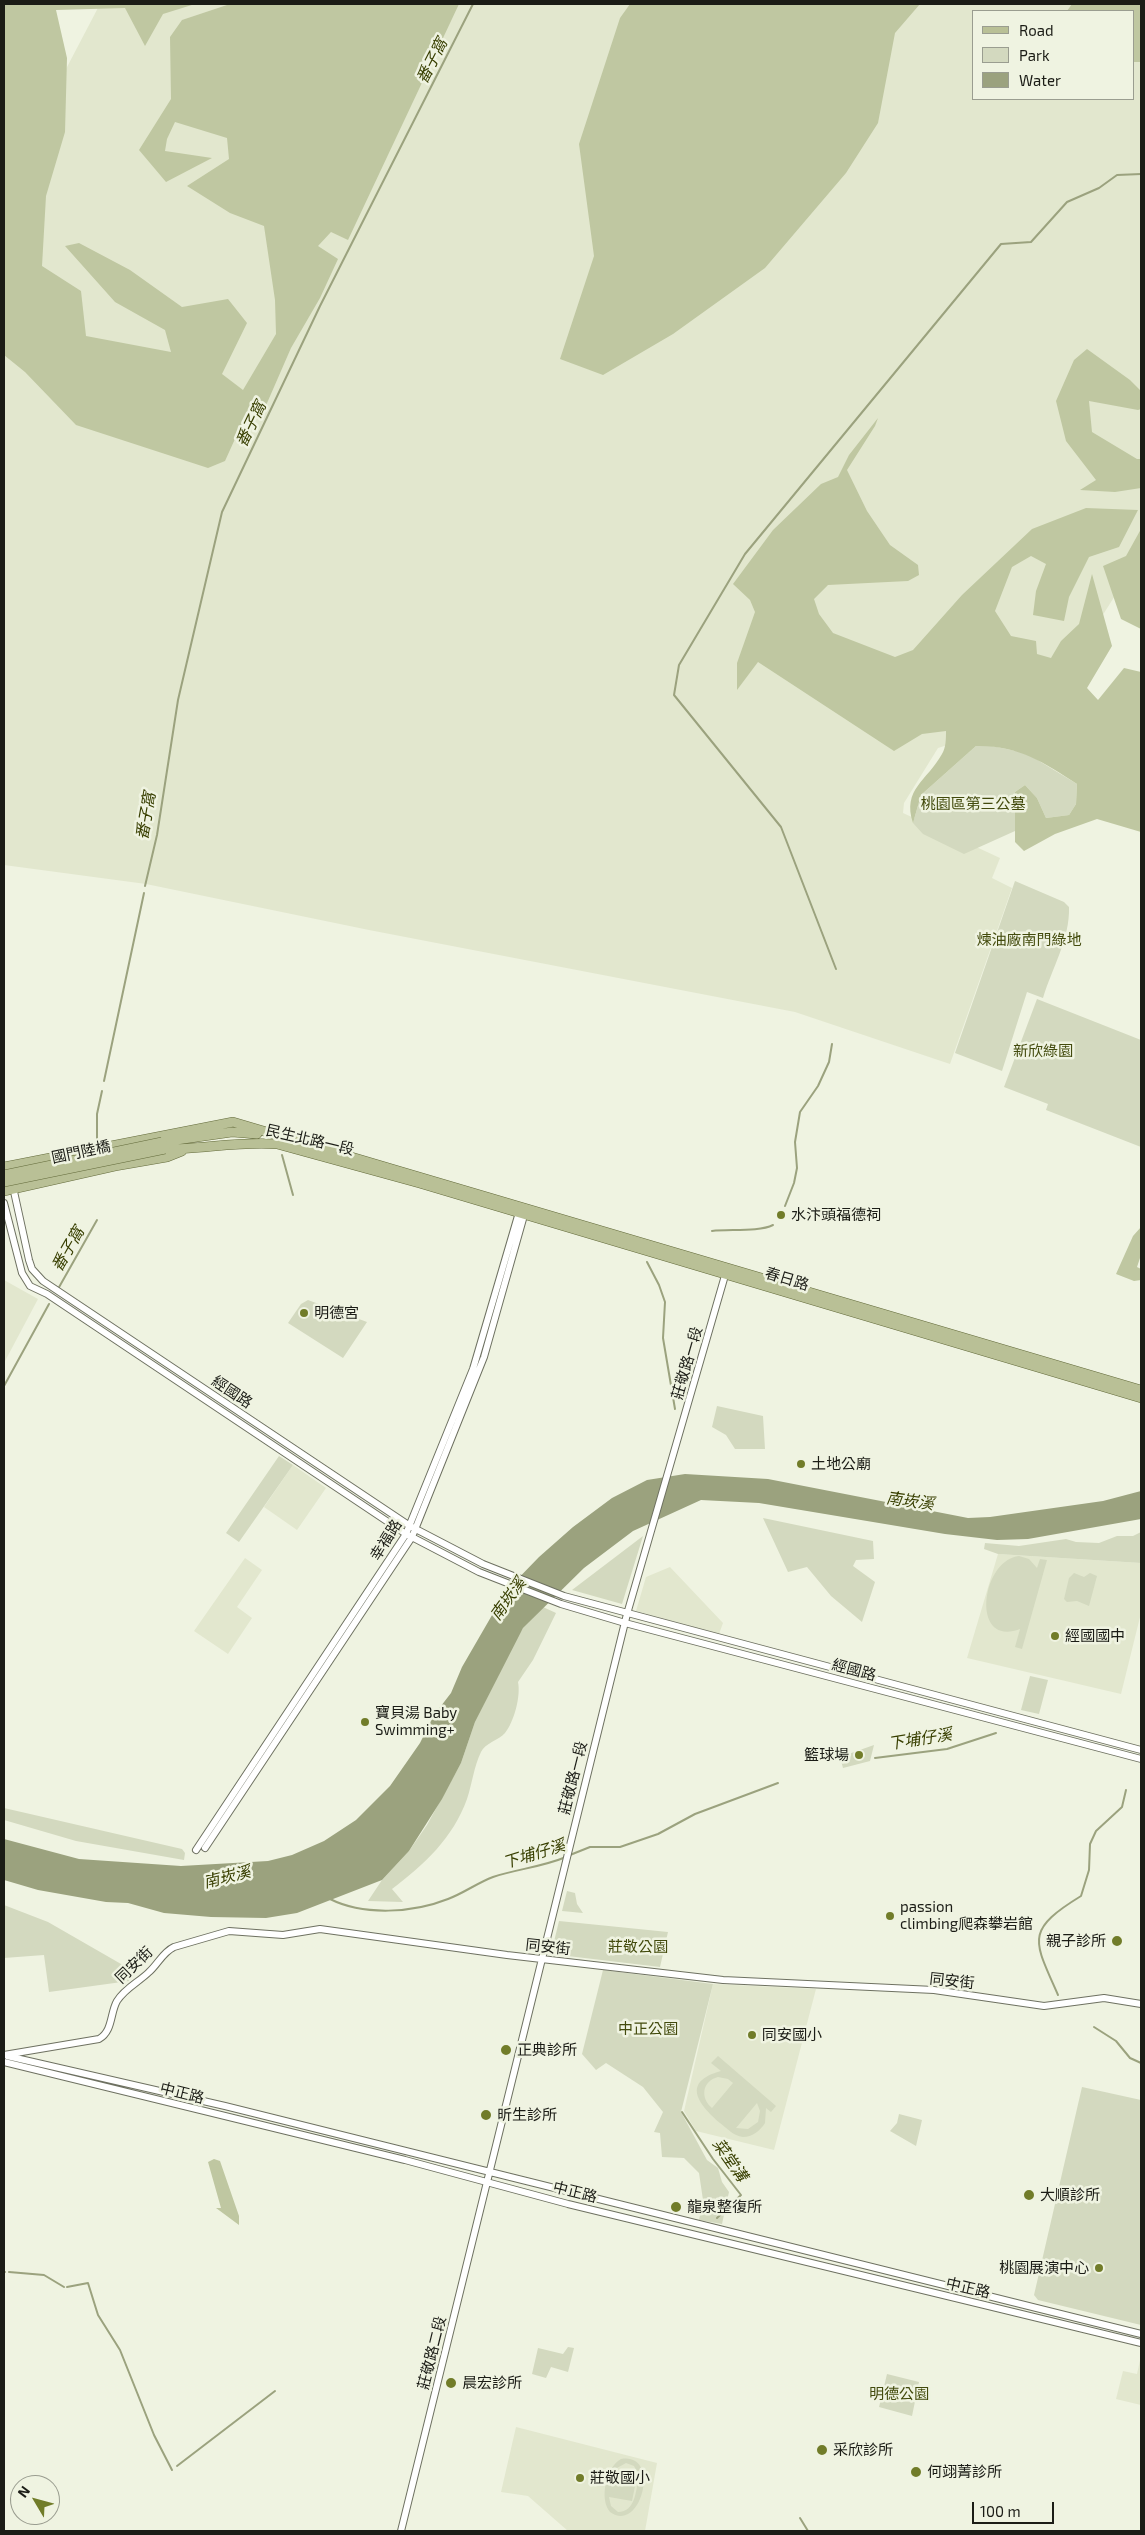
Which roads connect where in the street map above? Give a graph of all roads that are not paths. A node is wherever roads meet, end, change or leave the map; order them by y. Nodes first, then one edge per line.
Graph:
1 (233, 1122) junction
2 (232, 1132) junction
3 (274, 1136) junction
4 (232, 1143) junction
5 (163, 1146) junction
6 (187, 1149) junction
7 (4, 1170) edge
8 (4, 1182) edge
9 (427, 1182) junction
10 (13, 1188) junction
11 (4, 1191) edge
12 (4, 1203) edge
13 (522, 1210) junction
14 (4, 1220) edge
15 (10, 1225) junction
16 (726, 1272) junction
17 (1141, 1390) edge
18 (1141, 1398) edge
19 (413, 1528) junction
20 (409, 1535) junction
21 (627, 1614) junction
22 (625, 1623) junction
23 (1141, 1750) edge
24 (1141, 1759) edge
25 (205, 1848) dead end
26 (196, 1850) dead end
27 (541, 1959) junction
28 (1141, 2004) edge
29 (4, 2055) edge
30 (4, 2062) edge
31 (490, 2172) junction
32 (487, 2182) junction
33 (1141, 2334) edge
34 (1141, 2343) edge
35 (401, 2531) edge

1 - 2 main road
1 - 3 main road
1 - 7 main road
2 - 3 main road
2 - 4 main road
2 - 5 main road
3 - 9 main road, 民生北路一段
4 - 6 main road, 民生北路一段
4 - 9 main road, 民生北路一段
5 - 6 main road
5 - 7 main road, 國門陸橋, bridge
5 - 8 main road, 國門陸橋, bridge
6 - 10 main road
7 - 10 street, 經國路
9 - 13 main road, 春日路
10 - 11 main road
10 - 19 street, 經國路
12 - 15 street, 經國路
13 - 16 main road, 春日路
13 - 19 street, 幸福路
14 - 15 street
15 - 20 street, 經國路
16 - 17 main road, 春日路
16 - 18 main road, 春日路
16 - 21 street, 莊敬路一段
19 - 20 street, 幸福路
19 - 21 street, 經國路
20 - 22 street, 經國路
20 - 25 street, 幸福路
20 - 26 street, 幸福路
21 - 22 street, 莊敬路一段
21 - 23 street, 經國路
22 - 24 street, 經國路
22 - 27 street, 莊敬路一段
27 - 28 street, 同安街
27 - 29 street, 同安街
27 - 31 street, 莊敬路一段
29 - 31 street, 中正路
30 - 32 street, 中正路
31 - 32 street, 莊敬路一段
31 - 33 street, 中正路
32 - 34 street, 中正路
32 - 35 street, 莊敬路二段

